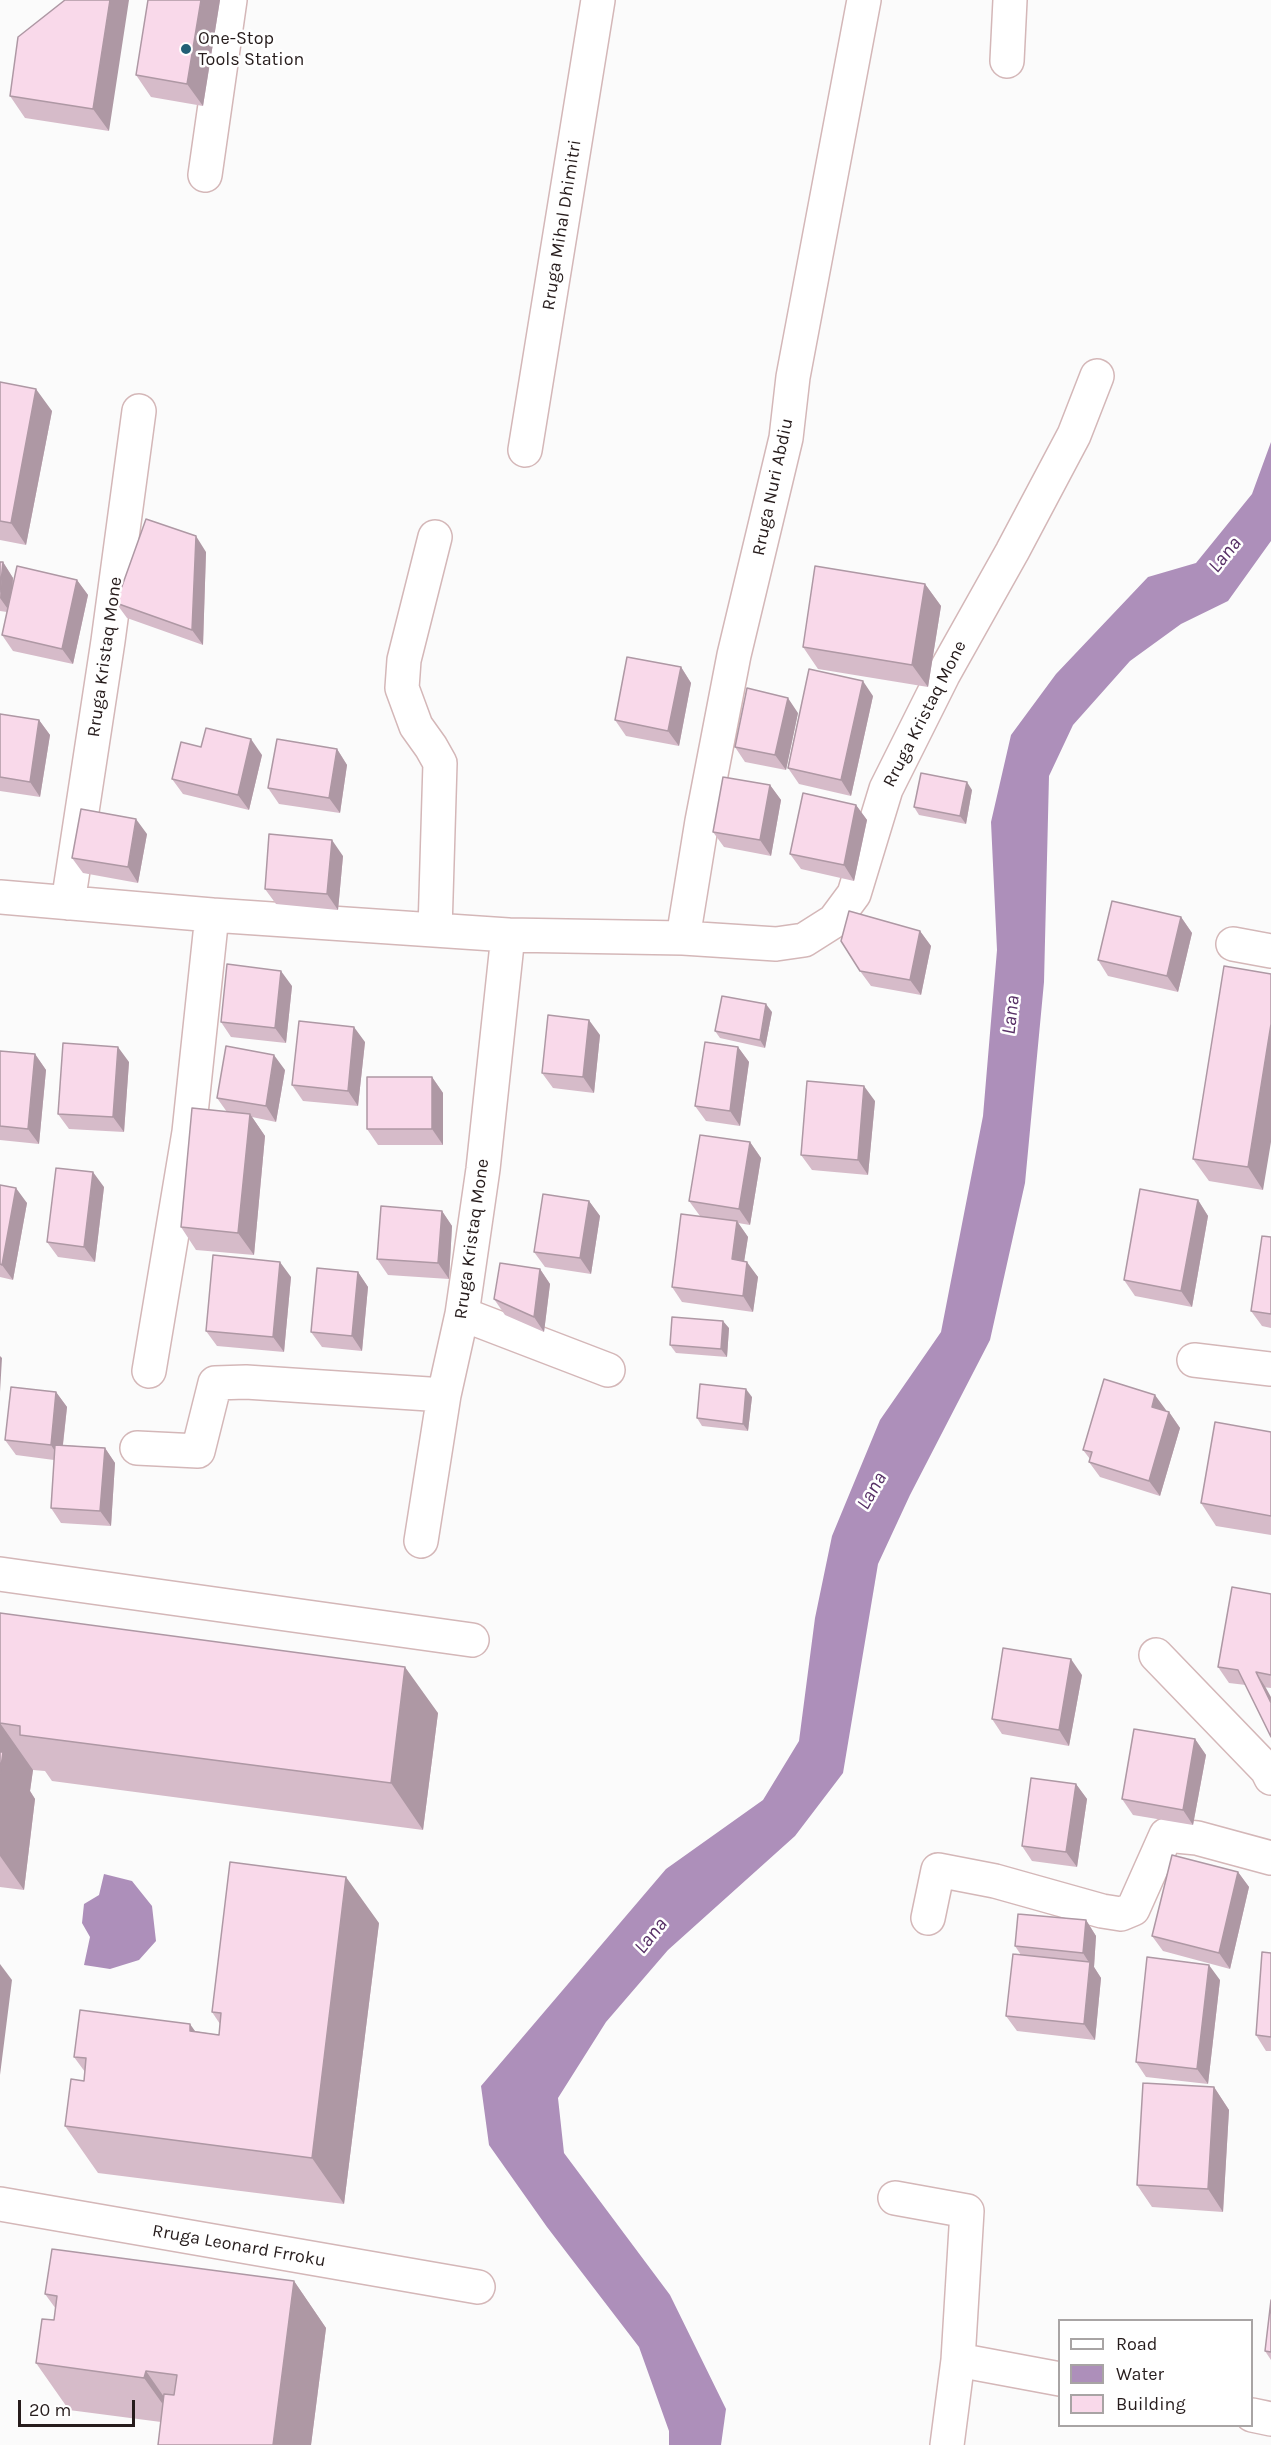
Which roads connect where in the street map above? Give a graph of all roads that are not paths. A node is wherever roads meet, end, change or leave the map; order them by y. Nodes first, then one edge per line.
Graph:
1 (230, 0) edge
2 (598, 0) edge
3 (864, 0) edge
4 (1010, 0) edge
5 (1007, 61) dead end
6 (205, 175) dead end
7 (1097, 376) dead end
8 (139, 411) dead end
9 (525, 450) dead end
10 (435, 537) dead end
11 (0, 897) edge
12 (68, 903) junction
13 (212, 915) junction
14 (435, 930) junction
15 (508, 935) junction
16 (683, 938) junction
17 (1233, 944) dead end
18 (1271, 951) edge
19 (462, 1314) junction
20 (1194, 1360) dead end
21 (1271, 1368) edge
22 (608, 1370) dead end
23 (149, 1371) dead end
24 (444, 1395) junction
25 (137, 1448) dead end
26 (421, 1541) dead end
27 (0, 1574) edge
28 (472, 1640) dead end
29 (1156, 1655) dead end
30 (1271, 1778) edge
31 (1271, 1858) edge
32 (928, 1918) dead end
33 (895, 2198) dead end
34 (0, 2204) edge
35 (478, 2287) dead end
36 (958, 2360) junction
37 (1058, 2379) edge
38 (1253, 2415) edge
39 (1271, 2419) edge
40 (947, 2445) edge

1 - 6 street
2 - 9 street, Rruga Mihal Dhimitri
3 - 16 street, Rruga Nuri Abdiu
4 - 5 street
7 - 16 street, Rruga Kristaq Mone
8 - 12 street, Rruga Kristaq Mone
10 - 14 street
11 - 12 street, Rruga Kristaq Mone
12 - 13 street, Rruga Kristaq Mone
13 - 14 street, Rruga Kristaq Mone
13 - 23 street
14 - 15 street, Rruga Kristaq Mone
15 - 16 street, Rruga Kristaq Mone
15 - 19 street, Rruga Kristaq Mone
17 - 18 street
19 - 22 street
19 - 24 street, Rruga Kristaq Mone
20 - 21 street
24 - 25 street
24 - 26 street, Rruga Kristaq Mone
27 - 28 street
29 - 30 street
31 - 32 street
33 - 36 street
34 - 35 street, Rruga Leonard Frroku
36 - 37 street
36 - 40 street
38 - 39 street

